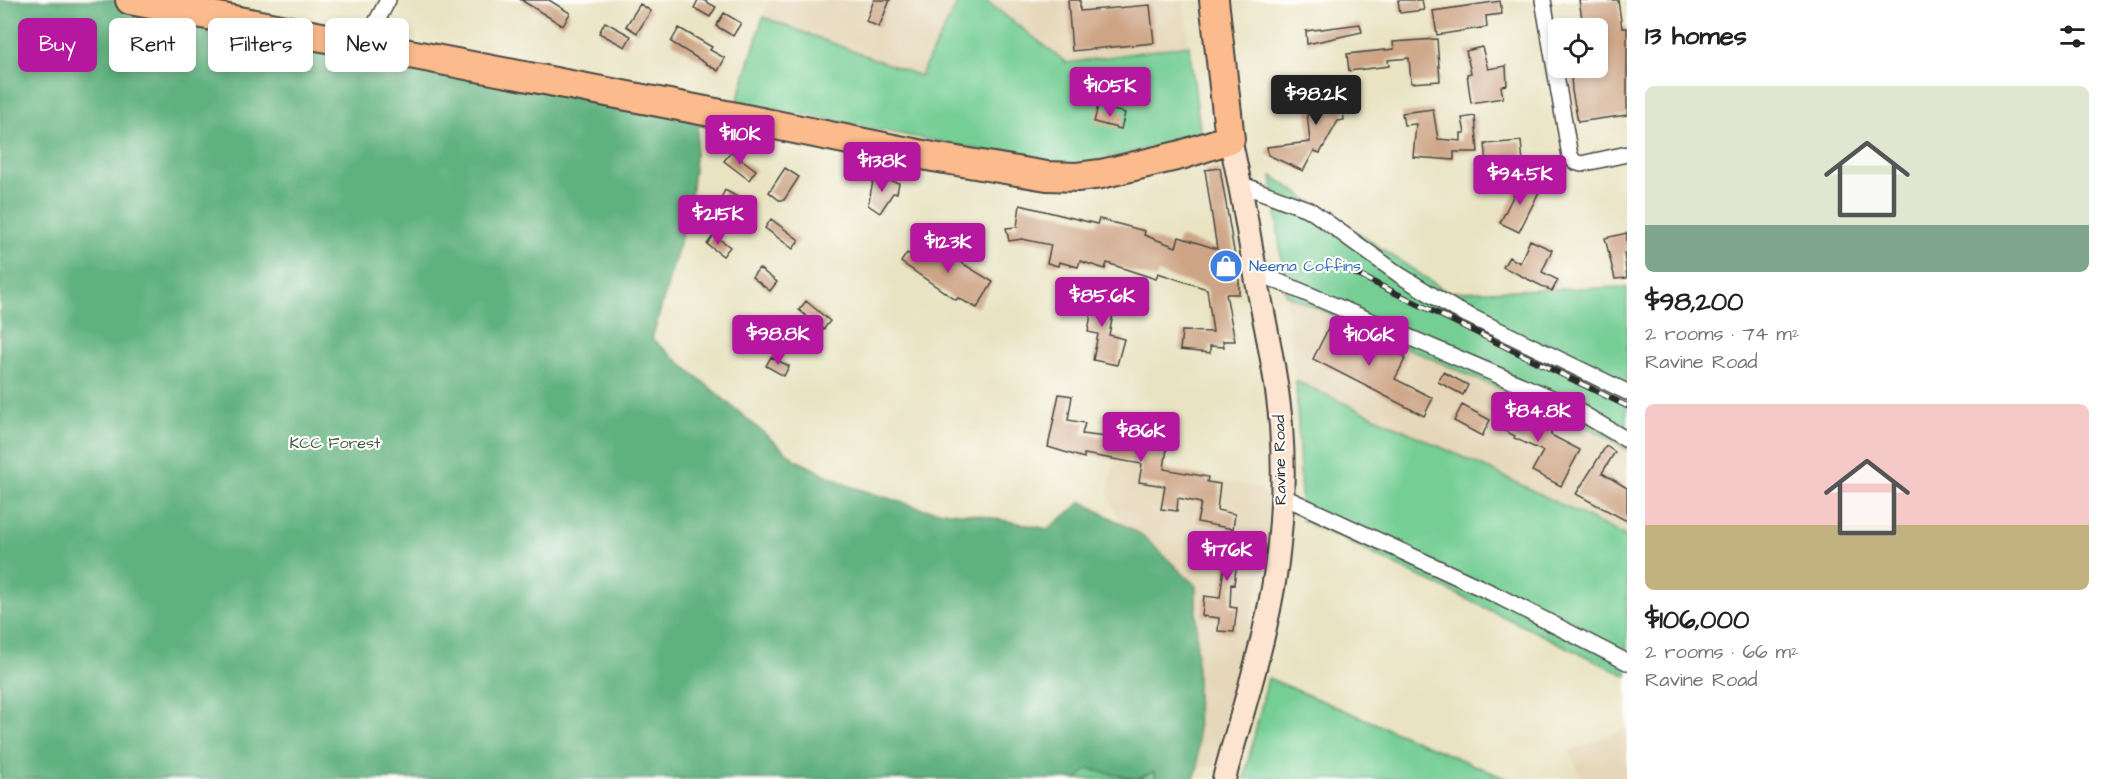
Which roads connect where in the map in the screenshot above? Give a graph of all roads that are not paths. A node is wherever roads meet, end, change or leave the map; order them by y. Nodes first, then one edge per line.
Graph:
1 (130, 0) edge
2 (388, 0) edge
3 (1214, 0) edge
4 (1543, 0) edge
5 (378, 18) edge
6 (325, 38) edge
7 (409, 54) edge
8 (1230, 139) junction
9 (1627, 154) edge
10 (1240, 184) junction
11 (1256, 272) junction
12 (1627, 392) edge
13 (1627, 440) edge
14 (1282, 496) junction
15 (1627, 662) edge
16 (1224, 779) edge

1 - 6 highway
2 - 5 street
3 - 8 highway
4 - 9 street
7 - 8 highway
8 - 10 street, Ravine Road
10 - 11 street, Ravine Road
10 - 12 street
11 - 13 street
11 - 14 street, Ravine Road
14 - 15 street
14 - 16 street, Ravine Road

